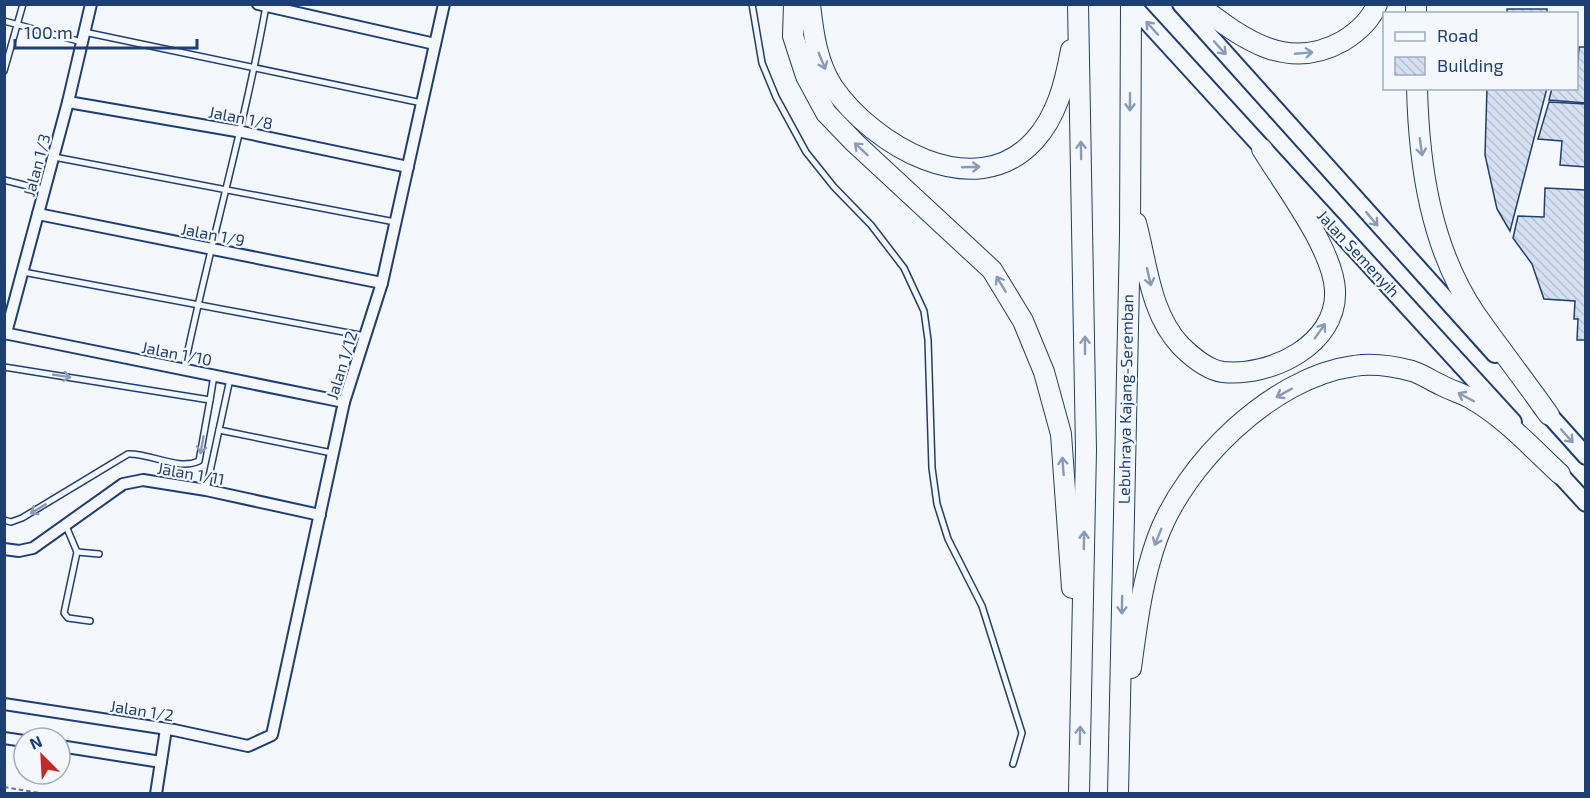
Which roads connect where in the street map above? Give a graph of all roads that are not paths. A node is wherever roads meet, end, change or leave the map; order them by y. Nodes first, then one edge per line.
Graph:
1 (23, 4) edge
2 (91, 4) edge
3 (444, 4) edge
4 (752, 4) edge
5 (794, 4) edge
6 (810, 4) edge
7 (1131, 4) edge
8 (1181, 4) edge
9 (1197, 4) edge
10 (1377, 4) edge
11 (261, 5) edge
12 (1078, 7) edge
13 (4, 21) edge
14 (17, 24) junction
15 (83, 37) junction
16 (435, 44) junction
17 (255, 68) junction
18 (4, 71) edge
19 (1418, 90) edge
20 (69, 102) junction
21 (422, 103) junction
22 (242, 132) junction
23 (1262, 149) junction
24 (54, 157) junction
25 (408, 167) junction
26 (4, 180) edge
27 (225, 189) junction
28 (45, 190) junction
29 (1130, 200) junction
30 (38, 214) junction
31 (395, 222) junction
32 (210, 248) junction
33 (23, 272) junction
34 (382, 283) junction
35 (197, 306) junction
36 (5, 333) edge
37 (365, 336) junction
38 (4, 367) edge
39 (184, 369) junction
40 (214, 375) junction
41 (230, 379) junction
42 (210, 400) junction
43 (344, 402) junction
44 (1549, 415) junction
45 (219, 430) junction
46 (335, 454) junction
47 (1586, 456) edge
48 (1560, 474) junction
49 (207, 490) junction
50 (1586, 502) edge
51 (320, 515) junction
52 (4, 520) edge
53 (66, 526) junction
54 (4, 549) edge
55 (78, 552) junction
56 (99, 554) dead end
57 (90, 621) dead end
58 (1080, 692) junction
59 (4, 704) edge
60 (166, 729) junction
61 (272, 735) joint
62 (72, 748) edge
63 (1119, 750) junction
64 (161, 762) junction
65 (1013, 764) dead end
66 (156, 794) edge
67 (1079, 794) edge
68 (1118, 794) edge

1 - 14 lane
2 - 15 street, Jalan 1/3
3 - 16 street, Jalan 1/12
4 - 65 lane
58 -> 5 highway
6 -> 12 highway
23 -> 7 main road, Jalan Semenyih
7 -> 29 highway, Lebuhraya Kajang-Seremban
8 -> 44 main road, Jalan Semenyih
9 -> 10 highway
11 - 16 street
11 - 17 lane
58 -> 12 highway
13 - 14 lane
14 - 15 lane
14 - 18 lane
15 - 17 lane
15 - 20 street, Jalan 1/3
16 - 21 street, Jalan 1/12
17 - 21 lane
17 - 22 lane
19 -> 44 highway
20 - 22 street, Jalan 1/8
20 - 24 street, Jalan 1/3
21 - 25 street, Jalan 1/12
22 - 25 street, Jalan 1/8
22 - 27 lane
29 -> 23 highway
23 - 48 main road, Jalan Semenyih
24 - 27 lane
24 - 28 street, Jalan 1/3
25 - 31 street, Jalan 1/12
26 - 28 lane
27 - 31 lane
27 - 32 lane
28 - 30 street, Jalan 1/3
29 -> 63 highway, Lebuhraya Kajang-Seremban
30 - 32 street, Jalan 1/9
30 - 33 street, Jalan 1/3
31 - 34 street, Jalan 1/12
32 - 34 street, Jalan 1/9
32 - 35 lane
33 - 35 lane
33 - 36 street, Jalan 1/3
34 - 37 street, Jalan 1/12
35 - 37 lane
35 - 39 lane
36 - 39 street, Jalan 1/10
37 - 43 street, Jalan 1/12
38 -> 42 lane
39 - 40 street, Jalan 1/10
40 - 41 street, Jalan 1/10
40 - 42 lane
41 - 43 street, Jalan 1/10
41 - 45 lane
42 -> 52 lane
43 - 46 street, Jalan 1/12
44 -> 47 main road, Jalan Semenyih
45 - 46 lane
45 - 49 lane
46 - 51 street, Jalan 1/12
48 - 50 main road, Jalan Semenyih
48 -> 63 highway
49 - 51 street, Jalan 1/11
49 - 53 street, Jalan 1/11
51 - 61 street, Jalan 1/12
53 - 54 street, Jalan 1/11
53 - 55 lane
55 - 56 lane
55 - 57 lane
67 -> 58 highway
59 - 60 street, Jalan 1/2
60 - 61 street, Jalan 1/2
60 - 64 street
62 - 64 street
63 - 68 highway, Lebuhraya Kajang-Seremban
64 - 66 street

